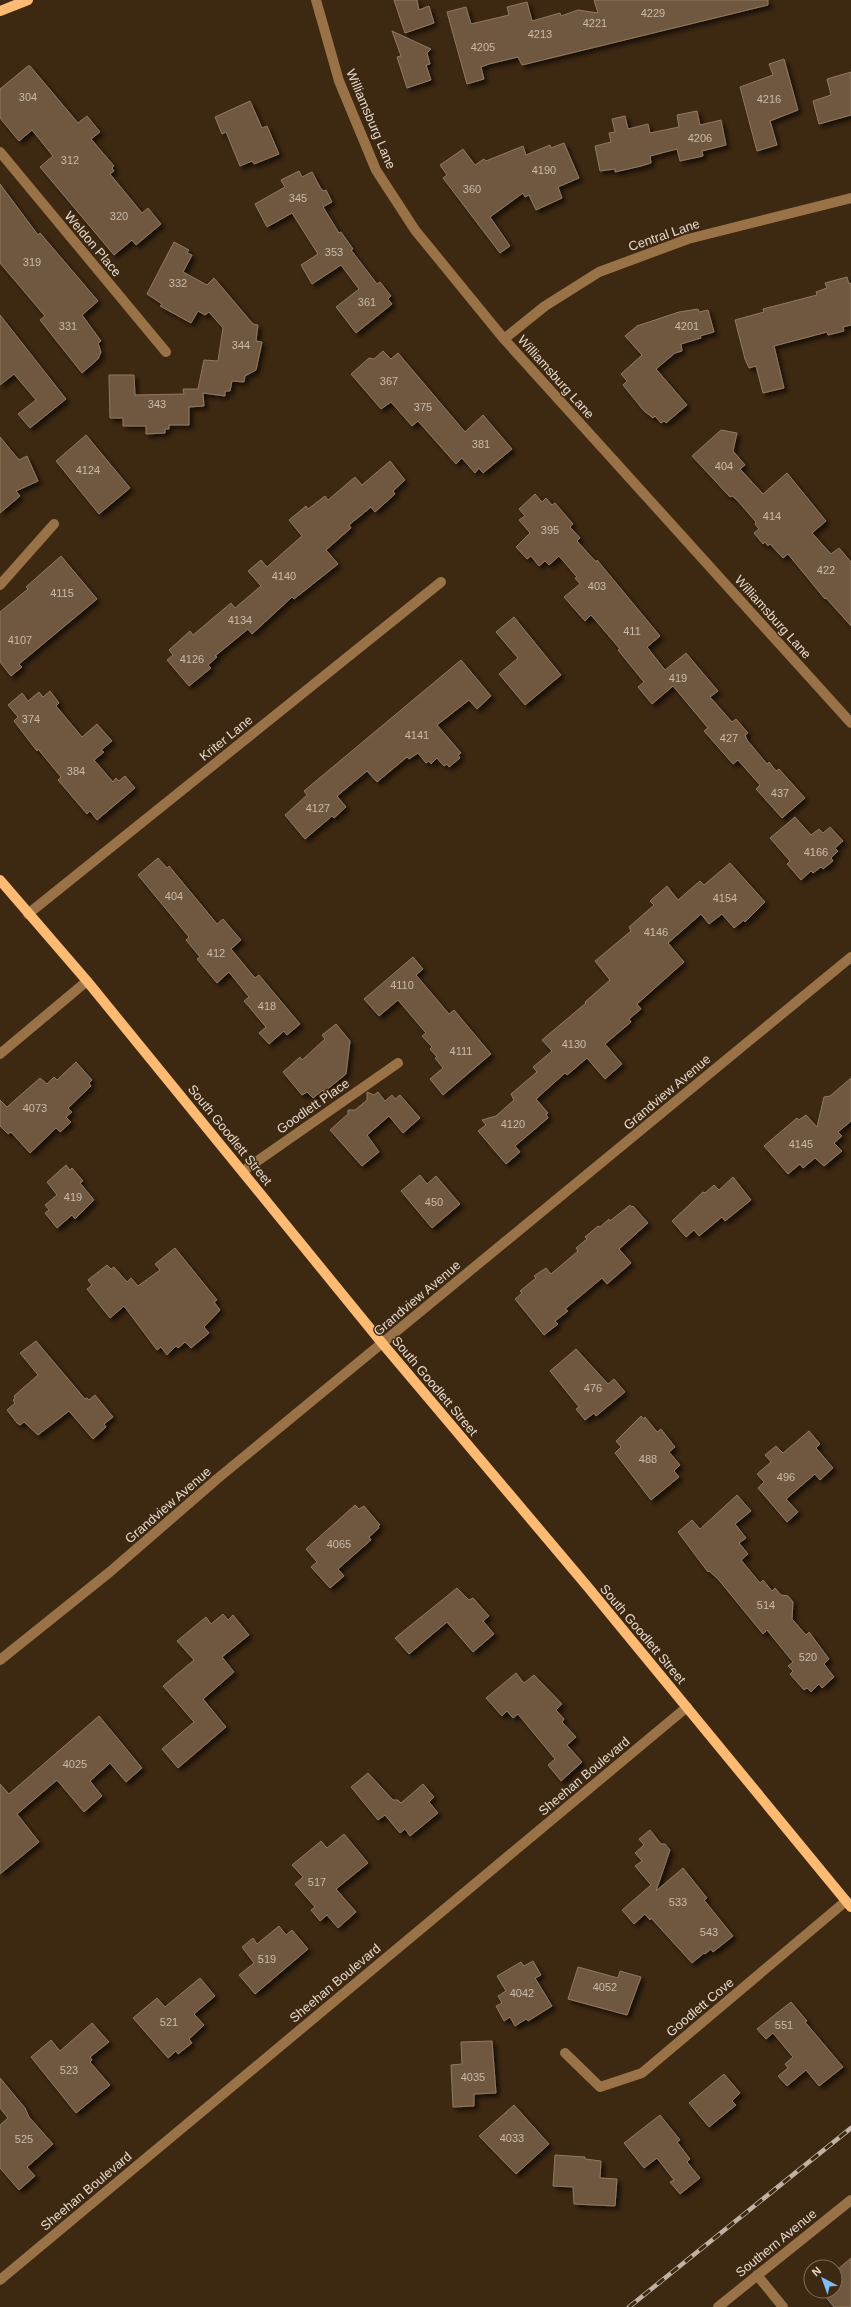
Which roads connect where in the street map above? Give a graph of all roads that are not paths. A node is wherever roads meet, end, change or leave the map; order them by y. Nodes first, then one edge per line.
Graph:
1 (28, 0) edge
2 (316, 0) edge
3 (0, 11) edge
4 (0, 152) edge
5 (851, 198) edge
6 (504, 339) junction
7 (166, 352) dead end
8 (54, 524) dead end
9 (441, 582) dead end
10 (0, 585) edge
11 (851, 723) edge
12 (0, 880) edge
13 (28, 914) junction
14 (851, 956) edge
15 (87, 982) junction
16 (0, 1054) edge
17 (398, 1063) dead end
18 (243, 1171) junction
19 (382, 1343) junction
20 (0, 1660) edge
21 (687, 1707) junction
22 (848, 1904) edge
23 (565, 2053) dead end
24 (851, 2200) edge
25 (757, 2275) junction
26 (0, 2280) edge
27 (718, 2307) edge
28 (783, 2307) edge

1 - 3 main road
2 - 6 street, Williamsburg Lane
4 - 7 street, Weldon Place
5 - 6 street, Central Lane
6 - 11 street, Williamsburg Lane
8 - 10 street
9 - 13 street, Kriter Lane
12 - 13 main road, South Goodlett Street
13 - 15 main road, South Goodlett Street
14 - 19 street, Grandview Avenue
15 - 16 street
15 - 18 main road, South Goodlett Street
17 - 18 street, Goodlett Place
18 - 19 main road, South Goodlett Street
19 - 20 street, Grandview Avenue
19 - 21 main road, South Goodlett Street
21 - 22 main road, South Goodlett Street
21 - 26 street, Sheehan Boulevard
22 - 23 street, Goodlett Cove
24 - 25 street, Southern Avenue
25 - 27 street, Southern Avenue
25 - 28 street

